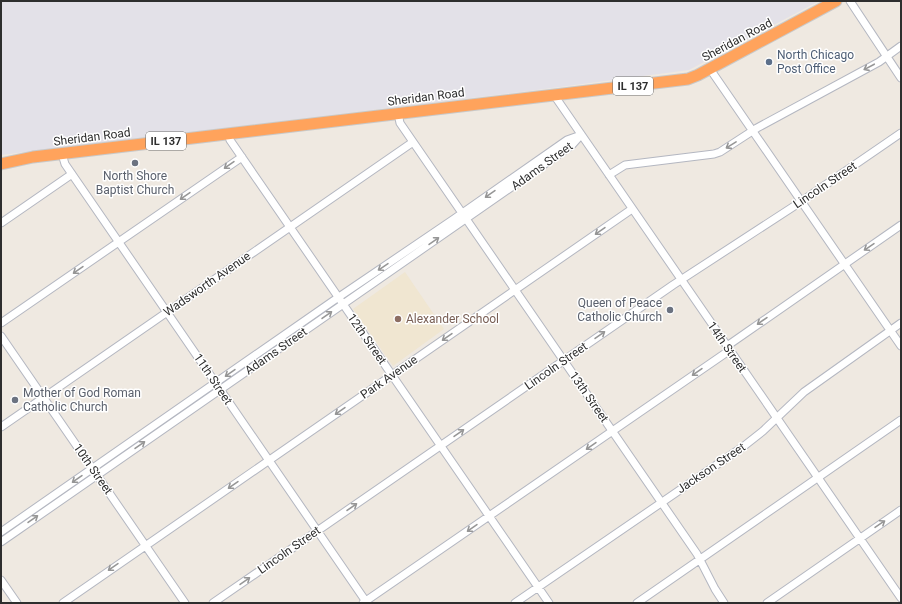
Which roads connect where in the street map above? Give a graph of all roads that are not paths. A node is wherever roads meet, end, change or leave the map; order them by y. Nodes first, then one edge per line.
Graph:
1 (836, 1) edge
2 (850, 1) edge
3 (901, 46) edge
4 (887, 57) junction
5 (710, 69) junction
6 (901, 78) edge
7 (554, 95) junction
8 (398, 113) junction
9 (753, 131) junction
10 (901, 133) edge
11 (228, 134) junction
12 (581, 135) junction
13 (413, 142) junction
14 (62, 154) junction
15 (242, 157) junction
16 (1, 164) edge
17 (72, 174) junction
18 (609, 175) junction
19 (802, 201) junction
20 (632, 209) junction
21 (465, 216) junction
22 (1, 223) edge
23 (901, 225) edge
24 (290, 227) junction
25 (118, 242) junction
26 (844, 264) junction
27 (681, 279) junction
28 (515, 290) junction
29 (339, 297) junction
30 (343, 304) junction
31 (167, 312) junction
32 (1, 323) edge
33 (901, 323) edge
34 (890, 331) junction
35 (1, 336) edge
36 (901, 346) edge
37 (728, 348) junction
38 (564, 360) junction
39 (392, 375) junction
40 (215, 383) junction
41 (220, 390) junction
42 (44, 398) junction
43 (776, 418) junction
44 (901, 420) edge
45 (1, 428) edge
46 (613, 431) junction
47 (441, 446) junction
48 (269, 460) junction
49 (92, 468) junction
50 (97, 475) junction
51 (818, 478) junction
52 (662, 501) junction
53 (901, 510) edge
54 (490, 516) junction
55 (318, 531) junction
56 (1, 532) edge
57 (860, 538) junction
58 (1, 542) edge
59 (146, 545) junction
60 (701, 559) junction
61 (1, 580) edge
62 (538, 587) junction
63 (901, 598) edge
64 (365, 602) edge
65 (17, 603) edge
66 (63, 603) edge
67 (185, 603) edge
68 (213, 603) edge
69 (515, 603) edge
70 (549, 603) edge
71 (637, 603) edge
72 (724, 603) edge
73 (767, 603) edge

1 - 5 highway, Sheridan Road / IL 137
2 - 4 street
3 - 4 street
4 - 6 street
4 -> 9 street
5 - 7 highway, Sheridan Road / IL 137
5 - 9 street
7 - 8 highway, Sheridan Road / IL 137
7 - 12 street, 14th Street
8 - 11 highway, Sheridan Road / IL 137
8 - 13 street, 13th Street
9 -> 18 street
9 - 19 street
10 - 19 street, Lincoln Street
11 - 14 highway, Sheridan Road / IL 137
11 - 15 street, 12th Street
12 - 18 street, 14th Street
12 - 21 street, Adams Street
13 - 21 street, 13th Street
13 - 24 street, Wadsworth Avenue
14 - 16 highway, Sheridan Road / IL 137
14 - 17 street, 11th Street
15 - 24 street, 12th Street
15 -> 25 street
17 - 22 street
17 - 25 street, 11th Street
18 - 20 street, 14th Street
19 - 26 street
19 - 27 street, Lincoln Street
20 - 27 street, 14th Street
20 -> 28 street, Park Avenue
21 - 28 street, 13th Street
21 -> 29 street, Adams Street
30 -> 21 street, Adams Street
23 -> 26 street
24 - 29 street, 12th Street
24 - 31 street, Wadsworth Avenue
25 - 31 street, 11th Street
25 -> 32 street
26 - 34 street
26 -> 37 street
27 - 37 street, 14th Street
38 -> 27 street, Lincoln Street
28 - 38 street, 13th Street
28 -> 39 street, Park Avenue
29 - 30 street, 12th Street
29 -> 40 street, Adams Street
30 - 39 street, 12th Street
41 -> 30 street, Adams Street
31 - 40 street, 11th Street
31 - 42 street, Wadsworth Avenue
33 - 34 street, Jackson Street
34 - 36 street
34 - 43 street, Jackson Street
35 - 42 street, 10th Street
37 - 43 street, 14th Street
37 -> 46 street
38 - 46 street, 13th Street
47 -> 38 street, Lincoln Street
39 - 47 street, 12th Street
39 -> 48 street, Park Avenue
40 - 41 street, 11th Street
40 - 49 street, Adams Street
41 - 48 street, 11th Street
50 -> 41 street, Adams Street
42 - 45 street, Wadsworth Avenue
42 - 49 street, 10th Street
43 - 51 street, 14th Street
43 - 52 street, Jackson Street
44 - 51 street
46 - 52 street, 13th Street
46 -> 54 street
47 - 54 street, 12th Street
55 -> 47 street, Lincoln Street
48 - 55 street, 11th Street
48 -> 59 street, Park Avenue
49 - 50 street, 10th Street
49 -> 56 street, Adams Street
58 -> 50 street, Adams Street
50 - 59 street, 10th Street
51 - 57 street, 14th Street
51 - 60 street
52 - 60 street, 13th Street
52 - 62 street, Jackson Street
57 -> 53 street
54 - 62 street, 12th Street
54 -> 64 street
55 - 64 street, 11th Street
68 -> 55 street, Lincoln Street
57 - 63 street, 14th Street
57 - 73 street
59 -> 66 street, Park Avenue
59 - 67 street, 10th Street
60 - 71 street
60 - 72 street, 13th Street
61 - 65 street
62 - 69 street, Jackson Street
62 - 70 street, 12th Street

